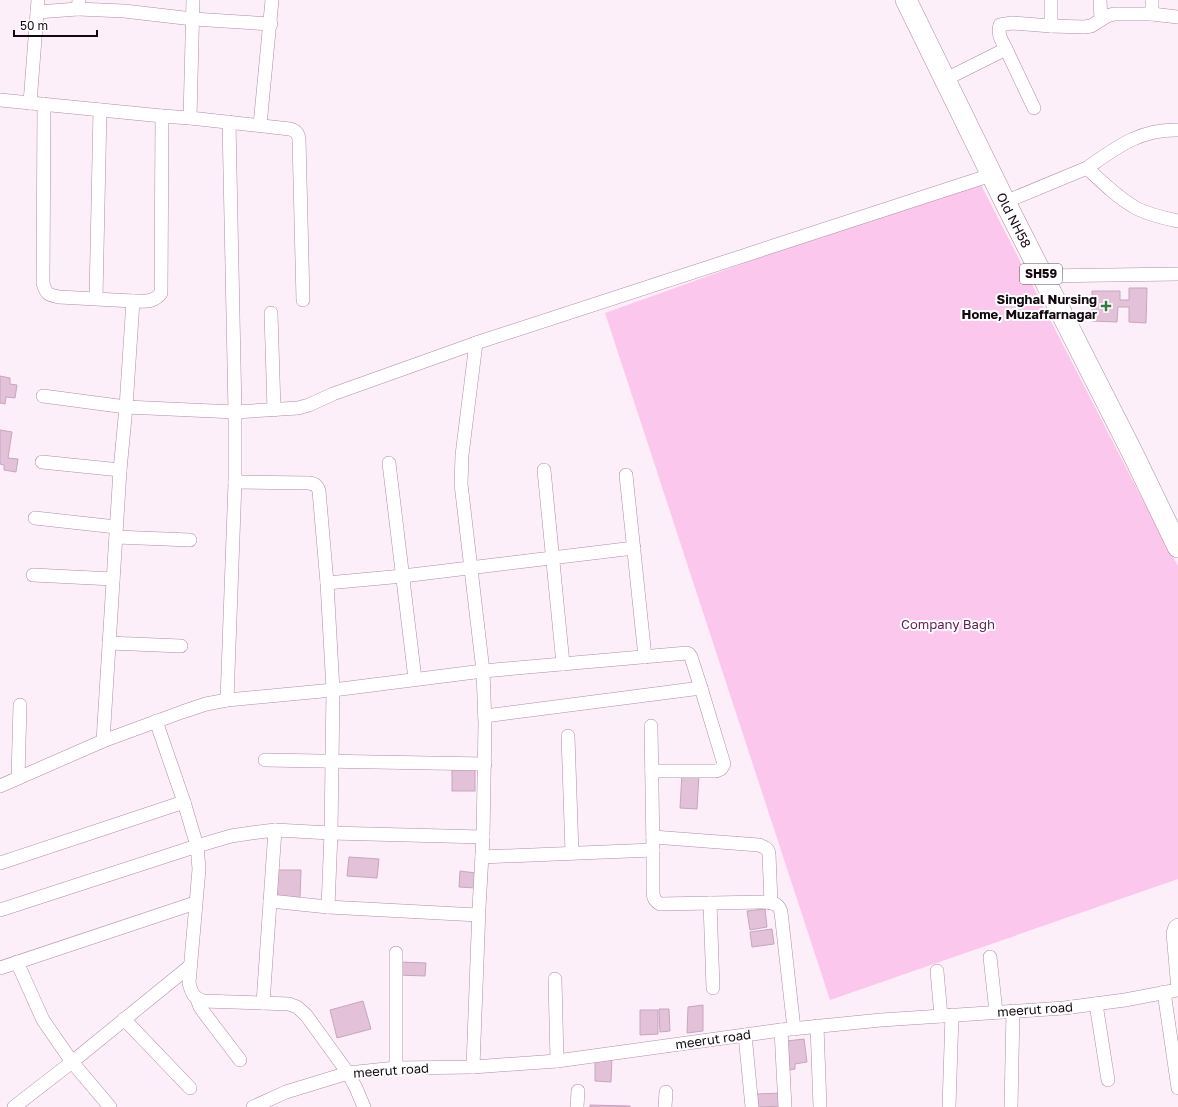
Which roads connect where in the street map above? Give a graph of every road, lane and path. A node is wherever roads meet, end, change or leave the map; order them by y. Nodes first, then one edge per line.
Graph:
1 (193, 0) edge
2 (272, 0) edge
3 (906, 0) edge
4 (915, 0) edge
5 (1051, 0) edge
6 (1100, 0) edge
7 (1152, 0) edge
8 (79, 4) edge
9 (37, 6) edge
10 (124, 6) edge
11 (1152, 14) junction
12 (1178, 18) edge
13 (193, 19) junction
14 (1101, 19) junction
15 (271, 24) junction
16 (1051, 26) junction
17 (1006, 49) junction
18 (953, 85) junction
19 (0, 100) edge
20 (30, 103) junction
21 (44, 104) junction
22 (1034, 108) dead end
23 (100, 110) junction
24 (162, 116) junction
25 (190, 118) junction
26 (229, 122) junction
27 (260, 125) junction
28 (1178, 130) edge
29 (1087, 168) junction
30 (991, 174) junction
31 (1009, 200) junction
32 (1178, 221) edge
33 (1178, 274) edge
34 (1047, 276) junction
35 (96, 298) junction
36 (303, 300) dead end
37 (133, 301) junction
38 (271, 313) dead end
39 (476, 344) junction
40 (43, 396) dead end
41 (126, 407) junction
42 (274, 410) junction
43 (235, 412) junction
44 (42, 462) dead end
45 (389, 463) dead end
46 (120, 470) junction
47 (544, 470) dead end
48 (626, 475) dead end
49 (235, 482) junction
50 (35, 518) dead end
51 (1178, 525) edge
52 (116, 532) junction
53 (190, 540) dead end
54 (1178, 547) edge
55 (634, 548) junction
56 (553, 558) junction
57 (471, 568) junction
58 (33, 575) dead end
59 (403, 576) junction
60 (113, 579) junction
61 (327, 583) junction
62 (109, 644) junction
63 (181, 646) dead end
64 (645, 657) junction
65 (563, 664) junction
66 (482, 671) junction
67 (415, 679) junction
68 (701, 688) junction
69 (333, 690) junction
70 (227, 700) junction
71 (20, 705) dead end
72 (485, 716) junction
73 (156, 721) junction
74 (651, 726) dead end
75 (568, 736) dead end
76 (103, 741) junction
77 (265, 760) dead end
78 (333, 761) junction
79 (485, 764) junction
80 (652, 771) junction
81 (18, 778) junction
82 (0, 786) edge
83 (184, 802) junction
84 (275, 830) junction
85 (331, 833) junction
86 (483, 837) junction
87 (653, 843) junction
88 (197, 846) junction
89 (572, 853) junction
90 (482, 857) junction
91 (0, 863) edge
92 (270, 901) junction
93 (195, 903) junction
94 (710, 903) junction
95 (771, 903) junction
96 (328, 907) junction
97 (0, 910) edge
98 (478, 915) junction
99 (1178, 925) edge
100 (396, 953) dead end
101 (990, 957) dead end
102 (17, 962) junction
103 (190, 966) junction
104 (0, 968) edge
105 (937, 971) dead end
106 (555, 979) dead end
107 (713, 988) dead end
108 (1178, 990) edge
109 (1164, 992) junction
110 (197, 999) junction
111 (263, 1003) junction
112 (1096, 1004) junction
113 (1013, 1011) junction
114 (996, 1012) junction
115 (947, 1016) junction
116 (124, 1020) junction
117 (817, 1026) junction
118 (794, 1029) junction
119 (781, 1030) junction
120 (745, 1034) junction
121 (240, 1060) dead end
122 (557, 1061) junction
123 (72, 1062) junction
124 (473, 1067) junction
125 (396, 1068) junction
126 (348, 1073) junction
127 (1108, 1080) dead end
128 (190, 1088) dead end
129 (1178, 1088) edge
130 (578, 1091) dead end
131 (666, 1092) dead end
132 (14, 1107) edge
133 (110, 1107) edge
134 (253, 1107) edge
135 (364, 1107) edge
136 (577, 1107) edge
137 (666, 1107) edge
138 (752, 1107) edge
139 (785, 1107) edge
140 (820, 1107) edge
141 (950, 1107) edge
142 (1011, 1107) edge

1 - 13 street
2 - 15 street
3 - 18 main road, Old NH58 / SH59
4 - 18 main road, Old NH58 / SH59
5 - 16 street
6 - 14 street
7 - 11 street
8 - 9 street
8 - 10 street
9 - 20 street
10 - 13 street
11 - 12 street
11 - 14 street
13 - 15 street
13 - 25 street
14 - 16 street
15 - 27 street
16 - 17 street
17 - 18 street
17 - 22 street
18 - 30 main road, Old NH58 / SH59
18 - 31 main road, Old NH58 / SH59
19 - 20 street
20 - 21 street
21 - 23 street
21 - 35 street
23 - 24 street
23 - 35 street
24 - 25 street
24 - 37 street
25 - 26 street
26 - 27 street
26 - 43 street
27 - 36 street
28 - 29 street
29 - 31 street
29 - 32 street
30 - 31 main road, Old NH58 / SH59
30 - 39 street
31 - 34 main road, Old NH58 / SH59
33 - 34 street
34 - 51 main road, Old NH58 / SH59
34 - 54 main road, Old NH58 / SH59
35 - 37 street
37 - 41 street
38 - 42 street
39 - 42 street
39 - 57 street
40 - 41 street
41 - 43 street
41 - 46 street
42 - 43 street
43 - 49 street
44 - 46 street
45 - 59 street
46 - 52 street
47 - 56 street
48 - 55 street
49 - 61 street
49 - 70 street
50 - 52 street
52 - 53 street
52 - 60 street
55 - 56 street
55 - 64 street
56 - 57 street
56 - 65 street
57 - 59 street
57 - 66 street
58 - 60 street
59 - 61 street
59 - 67 street
60 - 62 street
61 - 69 street
62 - 63 street
62 - 76 street
64 - 65 street
64 - 68 street
65 - 66 street
66 - 67 street
66 - 72 street
67 - 69 street
68 - 72 street
68 - 80 street
69 - 70 street
69 - 78 street
70 - 73 street
71 - 81 street
72 - 79 street
73 - 76 street
73 - 83 street
74 - 80 street
75 - 89 street
76 - 81 street
77 - 78 street
78 - 79 street
78 - 85 street
79 - 86 street
80 - 87 street
81 - 82 street
83 - 88 street
83 - 91 street
84 - 85 street
84 - 88 street
84 - 92 street
85 - 86 street
85 - 96 street
86 - 90 street
87 - 89 street
87 - 94 street
87 - 95 street
88 - 93 street
88 - 97 street
89 - 90 street
90 - 98 street
92 - 96 street
92 - 111 street
93 - 102 street
93 - 103 street
94 - 95 street
94 - 107 street
95 - 118 street
96 - 98 street
98 - 124 street
99 - 108 street
100 - 125 street
101 - 114 street
102 - 104 street
102 - 123 street
103 - 110 street
103 - 116 street
105 - 115 street
106 - 122 street
108 - 109 street, meerut road
109 - 112 street, meerut road
109 - 129 street
110 - 111 street
110 - 121 street
111 - 126 street
112 - 113 street, meerut road
112 - 127 street
113 - 114 street, meerut road
113 - 142 street
114 - 115 street, meerut road
115 - 117 street, meerut road
115 - 141 street
116 - 123 street
116 - 128 street
117 - 118 street, meerut road
117 - 140 street
118 - 119 street, meerut road
119 - 120 street, meerut road
119 - 139 street
120 - 122 street, meerut road
120 - 138 street
122 - 124 street, meerut road
123 - 132 street
123 - 133 street
124 - 125 street, meerut road
125 - 126 street, meerut road
126 - 134 street, meerut road
126 - 135 street
130 - 136 street
131 - 137 street

